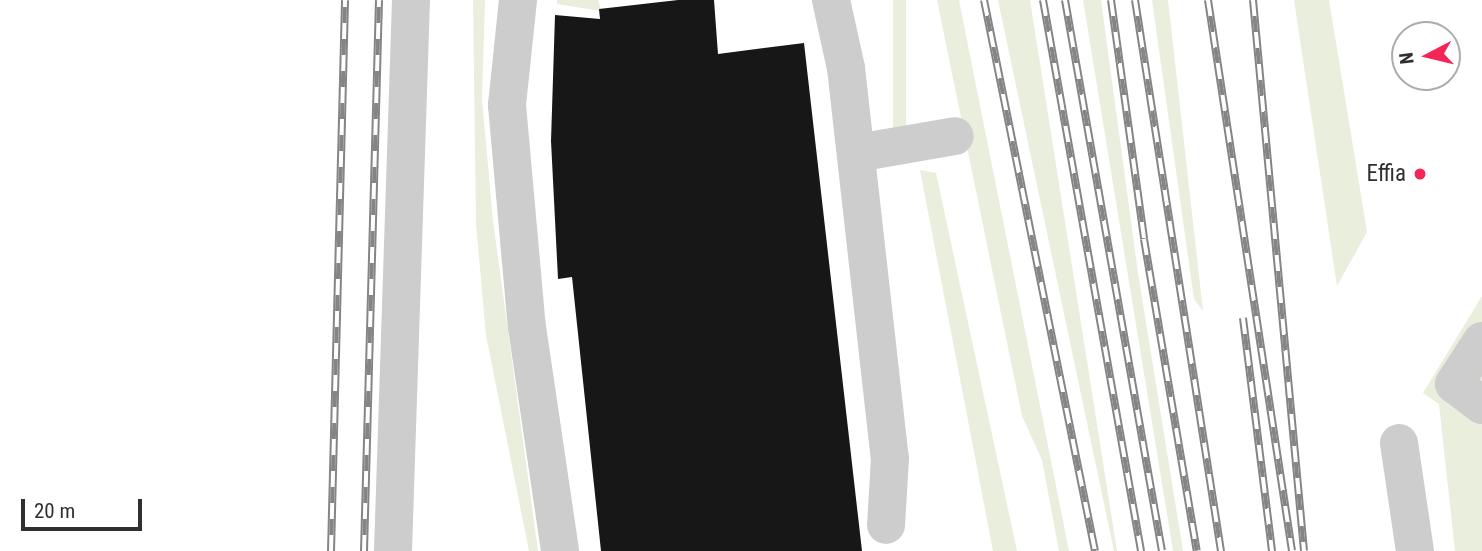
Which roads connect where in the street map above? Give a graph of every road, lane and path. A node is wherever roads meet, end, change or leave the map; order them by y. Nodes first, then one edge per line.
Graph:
1 (411, 0) edge
2 (518, 0) edge
3 (831, 0) edge
4 (955, 136) dead end
5 (857, 153) junction
6 (1482, 341) edge
7 (1482, 405) edge
8 (1399, 443) dead end
9 (886, 525) dead end
10 (393, 551) edge
11 (560, 551) edge
12 (1415, 551) edge

1 - 10 lane
2 - 11 lane
3 - 5 lane
4 - 5 lane
5 - 9 lane
6 - 7 lane
8 - 12 lane

